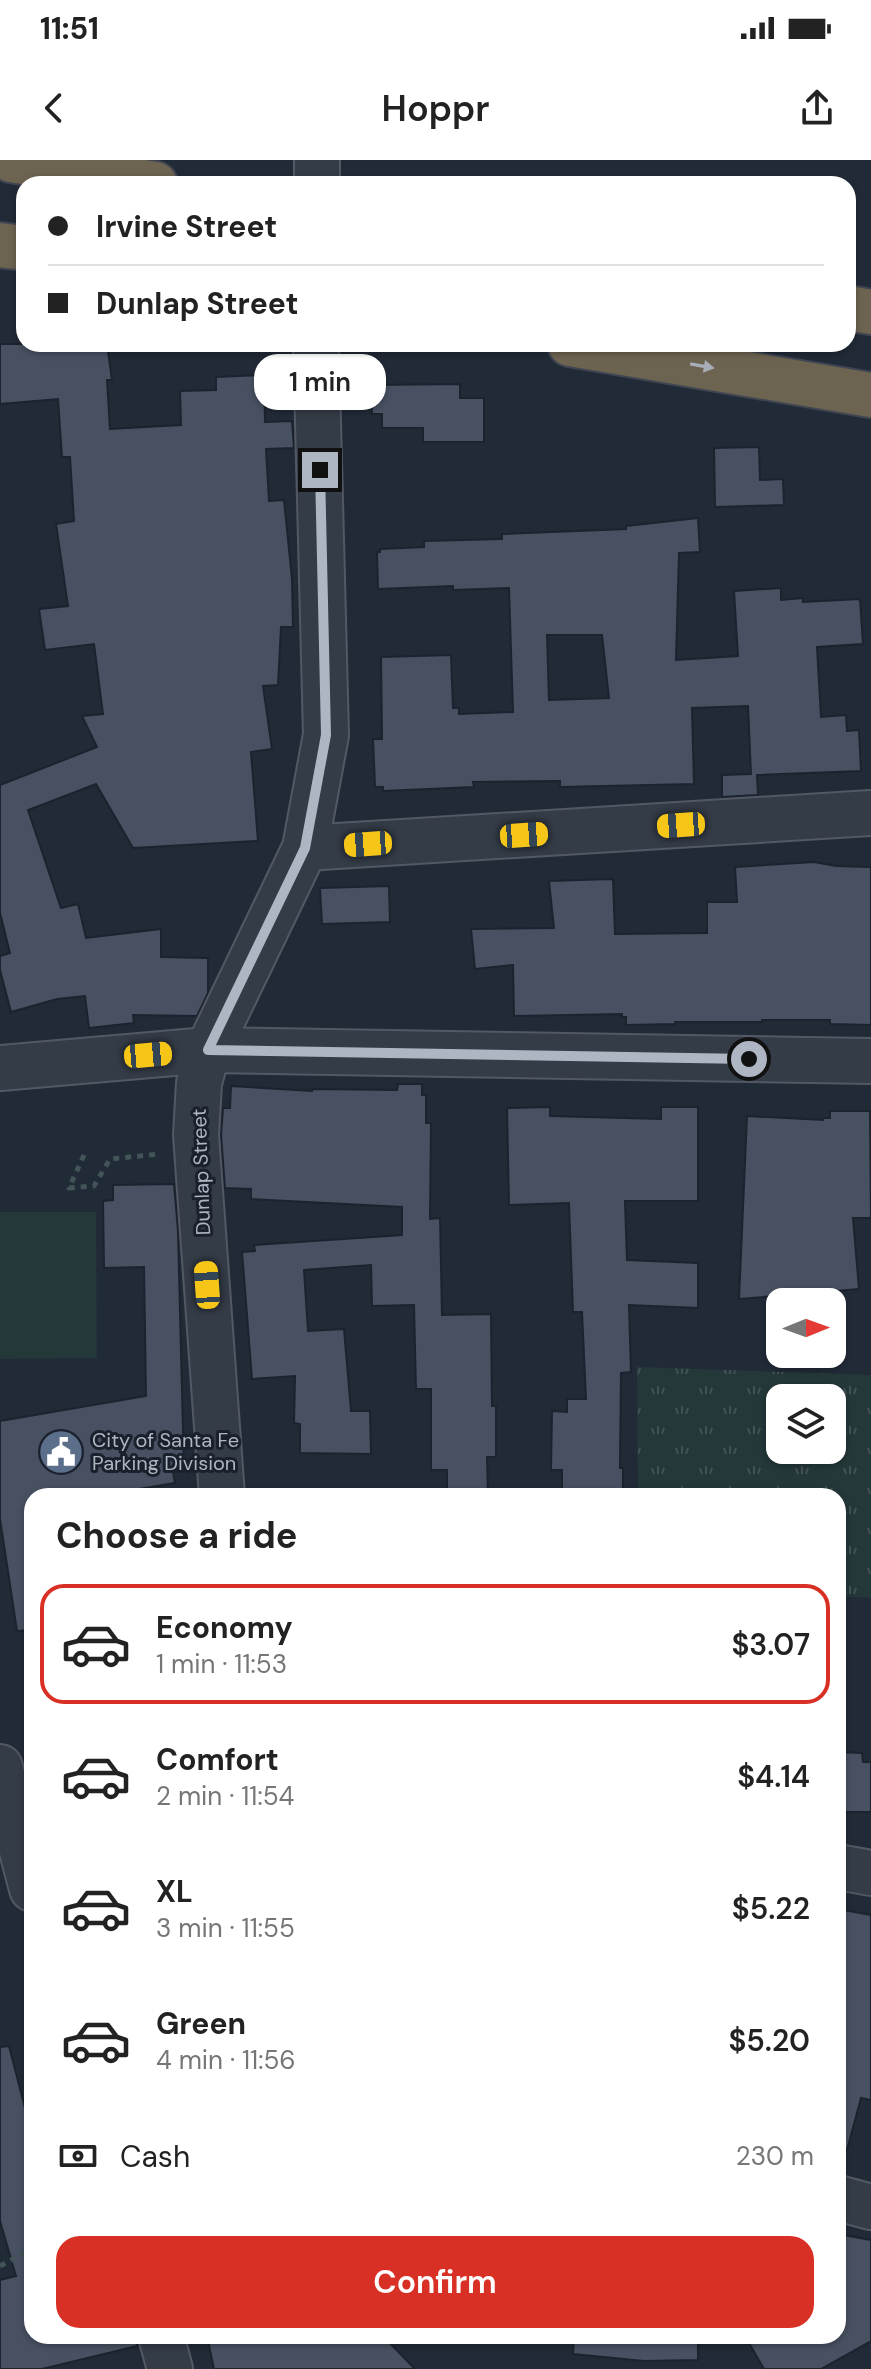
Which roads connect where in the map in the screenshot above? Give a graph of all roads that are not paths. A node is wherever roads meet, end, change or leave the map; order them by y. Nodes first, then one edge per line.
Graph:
1 (11, 160) edge
2 (107, 176) edge
3 (316, 352) edge
4 (617, 352) edge
5 (871, 395) edge
6 (871, 813) edge
7 (305, 848) junction
8 (208, 1050) junction
9 (871, 1061) edge
10 (0, 1068) edge
11 (221, 1488) edge
12 (0, 1769) edge
13 (24, 1859) edge
14 (846, 1868) edge
15 (871, 1873) edge
16 (846, 2200) edge
17 (871, 2207) edge
18 (163, 2344) edge
19 (170, 2369) edge

1 - 2 highway
3 - 7 street, Dunlap Street
4 -> 5 highway
6 - 7 street
7 - 8 street, Dunlap Street
8 - 9 street
8 - 10 street
8 - 11 street, Dunlap Street
12 - 13 street
14 - 15 street
16 - 17 street
18 - 19 street

